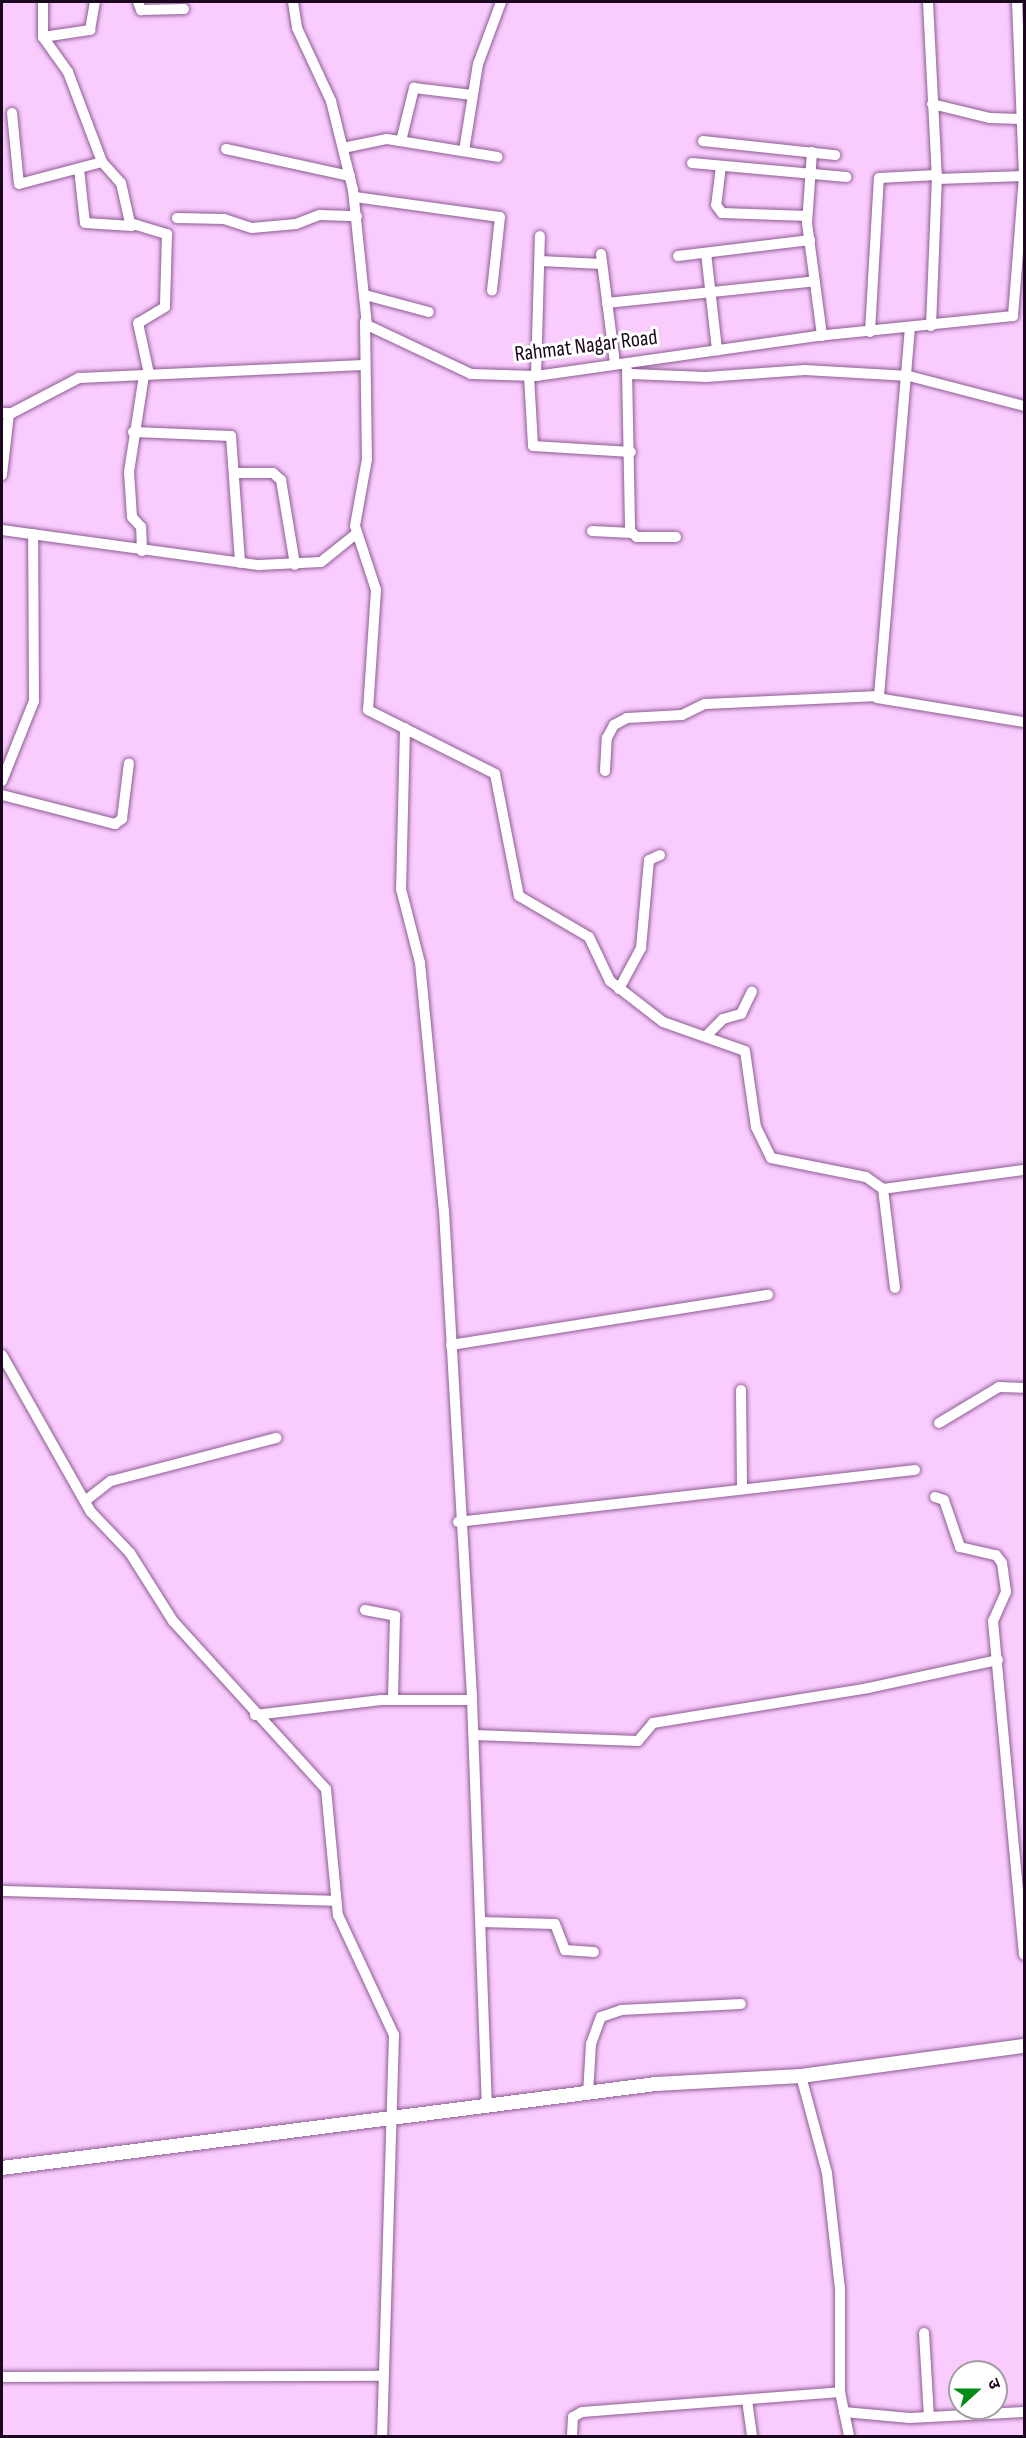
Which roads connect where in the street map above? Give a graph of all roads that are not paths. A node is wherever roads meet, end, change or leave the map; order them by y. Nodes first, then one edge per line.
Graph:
1 (43, 2) edge
2 (95, 2) edge
3 (138, 2) edge
4 (293, 2) edge
5 (501, 2) edge
6 (928, 2) edge
7 (1017, 2) edge
8 (184, 9) dead end
9 (43, 37) junction
10 (473, 94) junction
11 (932, 104) junction
12 (12, 113) dead end
13 (1021, 119) junction
14 (401, 141) junction
15 (703, 141) dead end
16 (343, 148) junction
17 (226, 149) dead end
18 (464, 151) junction
19 (812, 152) junction
20 (835, 154) dead end
21 (498, 157) dead end
22 (102, 162) junction
23 (692, 163) dead end
24 (721, 166) junction
25 (79, 168) junction
26 (350, 176) junction
27 (810, 176) junction
28 (1024, 176) edge
29 (846, 177) dead end
30 (937, 177) junction
31 (355, 197) junction
32 (357, 216) junction
33 (807, 216) junction
34 (177, 218) dead end
35 (132, 226) junction
36 (540, 237) dead end
37 (810, 240) junction
38 (706, 253) junction
39 (678, 256) dead end
40 (540, 261) junction
41 (815, 281) junction
42 (492, 291) dead end
43 (712, 292) junction
44 (365, 295) junction
45 (607, 303) junction
46 (429, 312) dead end
47 (365, 321) junction
48 (930, 326) junction
49 (910, 328) junction
50 (870, 332) junction
51 (822, 336) junction
52 (717, 350) junction
53 (619, 363) junction
54 (364, 365) junction
55 (146, 374) junction
56 (630, 374) junction
57 (909, 375) junction
58 (533, 376) junction
59 (1024, 406) edge
60 (5, 413) edge
61 (133, 432) junction
62 (631, 452) junction
63 (236, 473) junction
64 (2, 475) edge
65 (2, 530) edge
66 (592, 531) dead end
67 (632, 533) junction
68 (33, 534) junction
69 (356, 534) junction
70 (676, 537) dead end
71 (142, 551) junction
72 (240, 563) junction
73 (295, 565) junction
74 (877, 698) junction
75 (1024, 722) edge
76 (405, 728) junction
77 (129, 763) dead end
78 (605, 771) dead end
79 (2, 781) edge
80 (2, 795) edge
81 (660, 855) dead end
82 (619, 989) junction
83 (752, 990) dead end
84 (708, 1035) junction
85 (1024, 1170) edge
86 (883, 1189) junction
87 (895, 1288) dead end
88 (768, 1295) dead end
89 (451, 1345) junction
90 (2, 1355) edge
91 (1024, 1388) edge
92 (741, 1390) dead end
93 (939, 1423) dead end
94 (276, 1438) dead end
95 (915, 1470) dead end
96 (742, 1488) junction
97 (935, 1497) dead end
98 (85, 1501) junction
99 (458, 1522) junction
100 (365, 1610) dead end
101 (998, 1659) junction
102 (393, 1700) junction
103 (472, 1700) junction
104 (255, 1715) junction
105 (474, 1736) junction
106 (2, 1891) edge
107 (335, 1901) junction
108 (481, 1922) junction
109 (594, 1952) dead end
110 (1024, 1955) edge
111 (741, 2004) dead end
112 (1024, 2046) edge
113 (801, 2076) junction
114 (588, 2094) junction
115 (487, 2107) junction
116 (392, 2119) junction
117 (2, 2168) edge
118 (924, 2333) dead end
119 (382, 2376) junction
120 (2, 2377) edge
121 (840, 2392) junction
122 (747, 2400) junction
123 (844, 2412) junction
124 (1024, 2412) edge
125 (929, 2417) junction
126 (382, 2436) edge
127 (572, 2436) edge
128 (752, 2436) edge
129 (849, 2436) edge

1 - 9 street
2 - 9 street
3 - 8 street
4 - 16 street
5 - 10 street
6 - 11 street
7 - 13 street
9 - 22 street
10 - 14 street
10 - 18 street
11 - 13 street
11 - 30 street
12 - 25 street
13 - 28 street
14 - 16 street
14 - 18 street
15 - 19 street
16 - 26 street
17 - 26 street
18 - 21 street
19 - 20 street
19 - 27 street
22 - 25 street
22 - 35 street
23 - 24 street
24 - 27 street
24 - 33 street
25 - 35 street
26 - 31 street
27 - 29 street
27 - 33 street
28 - 30 street
28 - 48 street, Rahmat Nagar Road
30 - 48 street
30 - 50 street
31 - 32 street
31 - 42 street
32 - 34 street
32 - 44 street
33 - 37 street
35 - 55 street
36 - 40 street
37 - 38 street
37 - 41 street
38 - 39 street
38 - 43 street
40 - 45 street
40 - 58 street
41 - 43 street
41 - 51 street
43 - 45 street
43 - 52 street
44 - 46 street
44 - 47 street
45 - 53 street
47 - 54 street
47 - 58 street, Rahmat Nagar Road
48 - 49 street, Rahmat Nagar Road
49 - 50 street, Rahmat Nagar Road
49 - 57 street
50 - 51 street, Rahmat Nagar Road
51 - 52 street, Rahmat Nagar Road
52 - 53 street, Rahmat Nagar Road
53 - 56 street
53 - 58 street, Rahmat Nagar Road
54 - 55 street
54 - 69 street
55 - 60 street
55 - 61 street
56 - 57 street
56 - 62 street
57 - 59 street
57 - 74 street
58 - 62 street
60 - 64 street
61 - 63 street
61 - 71 street
62 - 67 street
63 - 72 street
63 - 73 street
65 - 68 street
66 - 67 street
67 - 70 street
68 - 71 street
68 - 79 street
69 - 73 street
69 - 76 street
71 - 72 street
72 - 73 street
74 - 75 street
74 - 78 street
76 - 82 street
76 - 89 street
77 - 80 street
81 - 82 street
82 - 84 street
83 - 84 street
84 - 86 street
85 - 86 street
86 - 87 street
88 - 89 street
89 - 99 street
90 - 98 street
91 - 93 street
92 - 96 street
94 - 98 street
95 - 96 street
96 - 99 street
97 - 101 street
98 - 104 street
99 - 103 street
100 - 102 street
101 - 105 street
101 - 110 street
102 - 103 street
102 - 104 street
103 - 105 street
104 - 107 street
105 - 108 street
106 - 107 street
107 - 116 street
108 - 109 street
108 - 115 street
111 - 114 street
112 - 113 street
113 - 114 street
113 - 121 street
114 - 115 street
115 - 116 street
116 - 117 street
116 - 119 street
118 - 125 street
119 - 120 street
119 - 126 street
121 - 122 street
121 - 123 street
122 - 127 street
122 - 128 street
123 - 125 street
123 - 129 street
124 - 125 street

